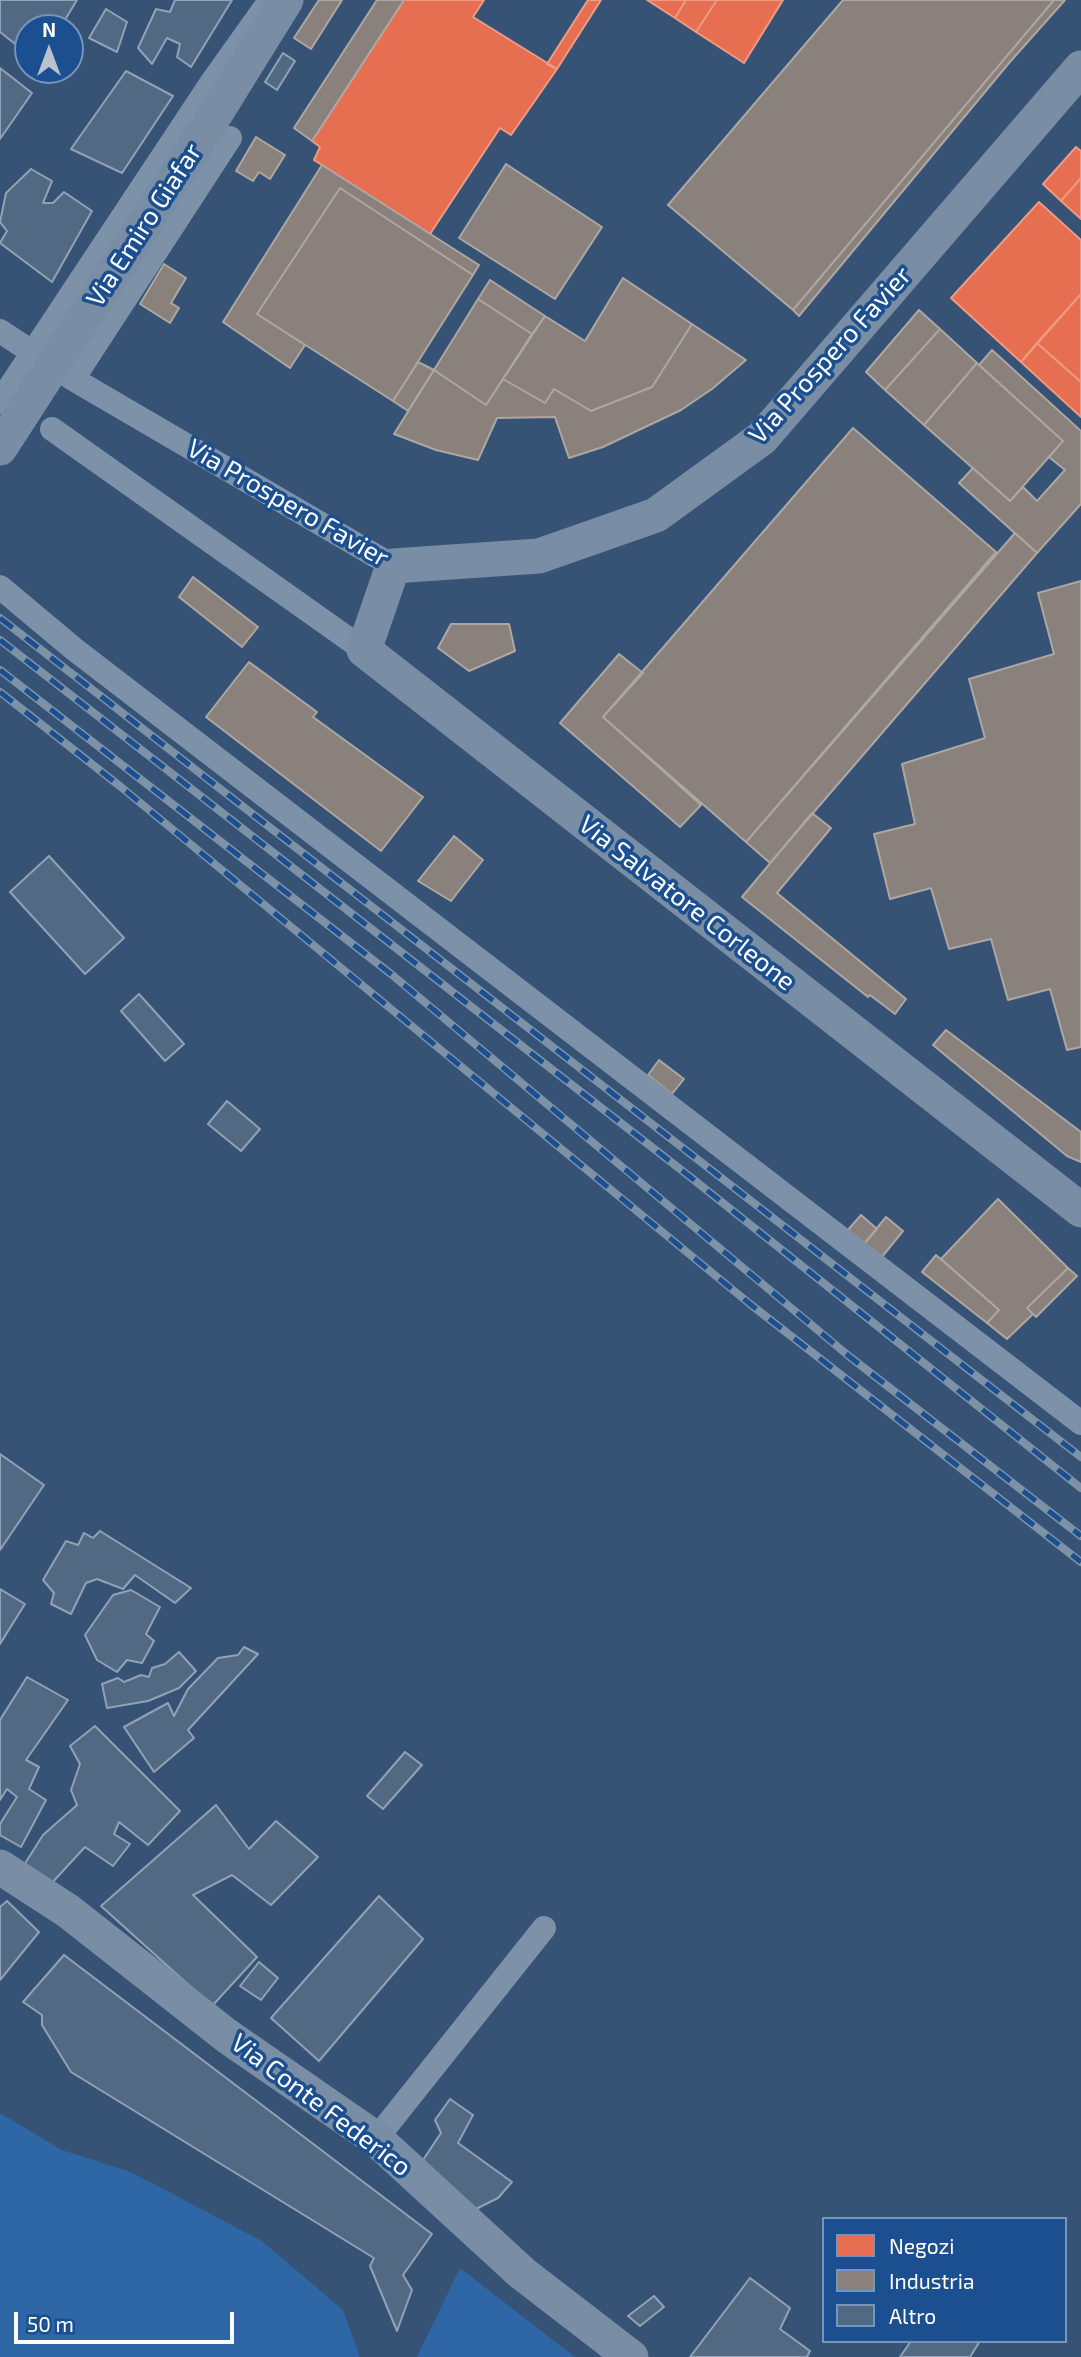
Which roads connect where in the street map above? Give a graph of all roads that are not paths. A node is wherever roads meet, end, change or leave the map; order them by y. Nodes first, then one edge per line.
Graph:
1 (271, 0) edge
2 (286, 0) edge
3 (1081, 68) edge
4 (221, 129) junction
5 (0, 331) edge
6 (31, 353) junction
7 (73, 379) junction
8 (0, 402) edge
9 (52, 429) dead end
10 (0, 448) edge
11 (393, 566) junction
12 (0, 587) edge
13 (364, 650) junction
14 (1081, 1210) edge
15 (1081, 1423) edge
16 (0, 1867) edge
17 (544, 1928) dead end
18 (376, 2140) junction
19 (631, 2357) edge

1 - 6 street
2 - 4 street, Via Emiro Giafar
3 - 11 street, Via Prospero Favier
4 - 7 street
4 - 10 street, Via Emiro Giafar, bridge
5 - 6 street, Via Prospero Favier
6 - 7 street, Via Prospero Favier
6 - 8 street
7 - 11 street, Via Prospero Favier
9 - 13 street
11 - 13 street
12 - 15 street
13 - 14 street, Via Salvatore Corleone
16 - 18 street, Via Conte Federico
17 - 18 street
18 - 19 street, Via Conte Federico

